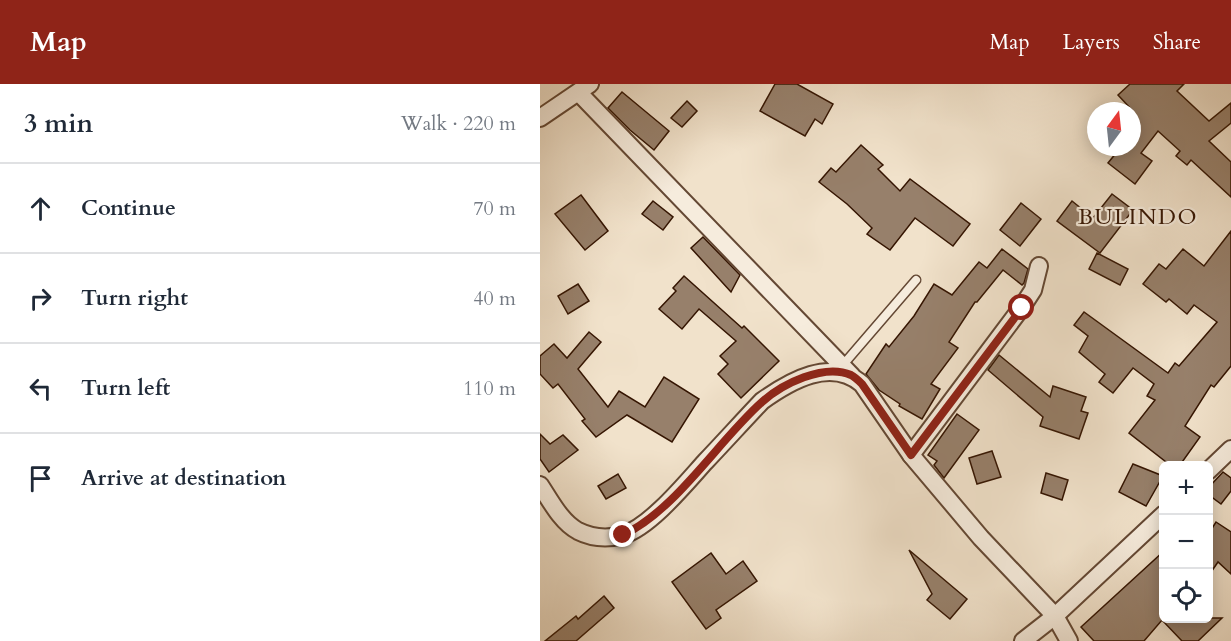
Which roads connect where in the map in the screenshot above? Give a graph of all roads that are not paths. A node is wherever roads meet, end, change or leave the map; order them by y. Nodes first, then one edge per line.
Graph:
1 (585, 88) edge
2 (540, 118) edge
3 (1039, 266) dead end
4 (916, 280) dead end
5 (847, 371) junction
6 (1231, 449) edge
7 (911, 455) junction
8 (1213, 467) edge
9 (540, 485) edge
10 (1163, 515) edge
11 (1055, 616) junction
12 (1023, 641) edge
13 (1069, 641) edge

1 - 2 street
1 - 5 street
3 - 7 street
4 - 5 lane
5 - 7 street
5 - 9 street
6 - 8 street
7 - 11 street
10 - 11 street
11 - 12 street
11 - 13 street

